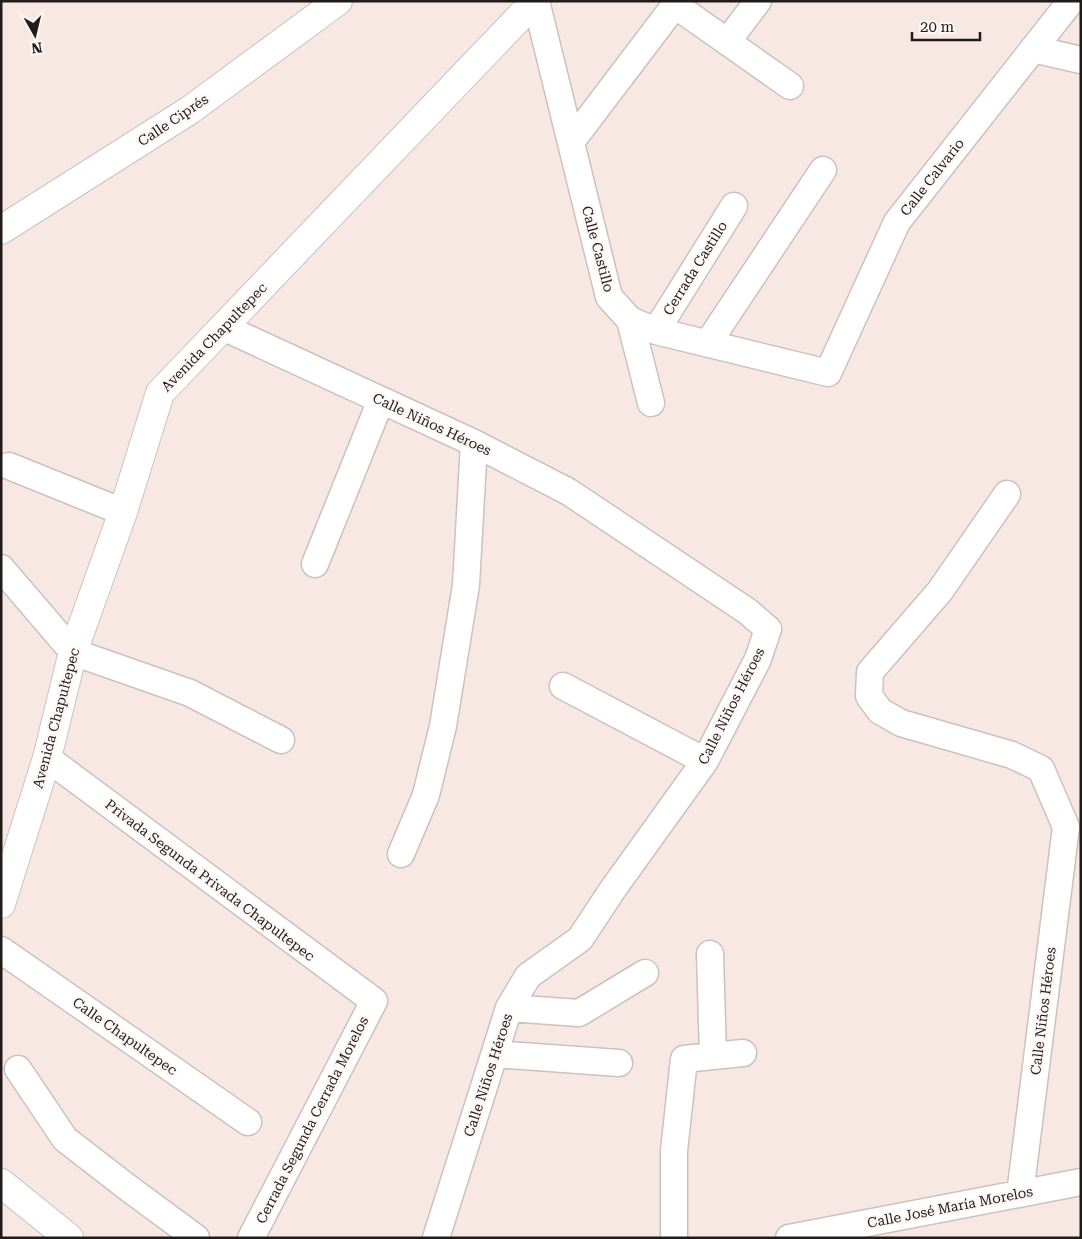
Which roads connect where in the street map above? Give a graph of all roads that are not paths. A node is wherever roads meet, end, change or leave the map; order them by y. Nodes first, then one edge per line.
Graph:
1 (338, 1) edge
2 (535, 1) edge
3 (758, 1) edge
4 (1071, 1) edge
5 (727, 42) junction
6 (1033, 49) junction
7 (1081, 60) edge
8 (790, 86) dead end
9 (571, 142) junction
10 (823, 170) dead end
11 (734, 206) dead end
12 (1, 230) edge
13 (630, 320) junction
14 (223, 327) junction
15 (656, 331) junction
16 (708, 343) junction
17 (828, 373) joint
18 (381, 400) junction
19 (651, 403) dead end
20 (474, 443) junction
21 (10, 466) dead end
22 (1007, 494) dead end
23 (123, 512) junction
24 (315, 564) dead end
25 (1, 568) edge
26 (73, 652) junction
27 (564, 686) dead end
28 (281, 740) dead end
29 (47, 758) junction
30 (705, 761) junction
31 (402, 854) dead end
32 (1, 904) edge
33 (1, 950) edge
34 (710, 954) dead end
35 (646, 973) dead end
36 (374, 1002) joint
37 (509, 1008) junction
38 (743, 1053) dead end
39 (495, 1054) junction
40 (713, 1056) junction
41 (619, 1063) dead end
42 (18, 1069) dead end
43 (248, 1122) dead end
44 (1081, 1182) edge
45 (1, 1183) edge
46 (1020, 1194) junction
47 (852, 1232) edge
48 (69, 1238) edge
49 (196, 1238) edge
50 (251, 1238) edge
51 (436, 1238) edge
52 (674, 1238) edge
53 (789, 1238) edge

1 - 12 street, Calle Ciprés
2 - 9 street, Calle Castillo
2 - 14 street, Avenida Chapultepec
3 - 5 street
4 - 6 street, Calle Calvario
5 - 8 street
5 - 9 street
6 - 7 street
6 - 17 street, Calle Calvario
9 - 13 street, Calle Castillo
10 - 16 street
11 - 15 street, Cerrada Castillo
13 - 15 street, Calle Castillo
13 - 19 street
14 - 18 street, Calle Niños Héroes
14 - 23 street, Avenida Chapultepec
15 - 16 street, Calle Castillo
16 - 17 street, Calle Castillo
18 - 20 street, Calle Niños Héroes
18 - 24 street
20 - 30 street, Calle Niños Héroes
20 - 31 street
21 - 23 street
22 - 46 street, Calle Niños Héroes
23 - 26 street, Avenida Chapultepec
25 - 26 street
26 - 28 street
26 - 29 street, Avenida Chapultepec
27 - 30 street
29 - 32 street, Avenida Chapultepec
29 - 36 street, Privada Segunda Privada Chapultepec
30 - 37 street, Calle Niños Héroes
33 - 43 street, Calle Chapultepec
34 - 40 street
35 - 37 street
36 - 50 street, Cerrada Segunda Cerrada Morelos
37 - 39 street, Calle Niños Héroes
38 - 40 street
39 - 41 street
39 - 51 street, Calle Niños Héroes
40 - 52 street
42 - 49 street
44 - 46 street, Calle José María Morelos
45 - 48 street
46 - 47 street, Calle José María Morelos
47 - 53 street, Calle José María Morelos

